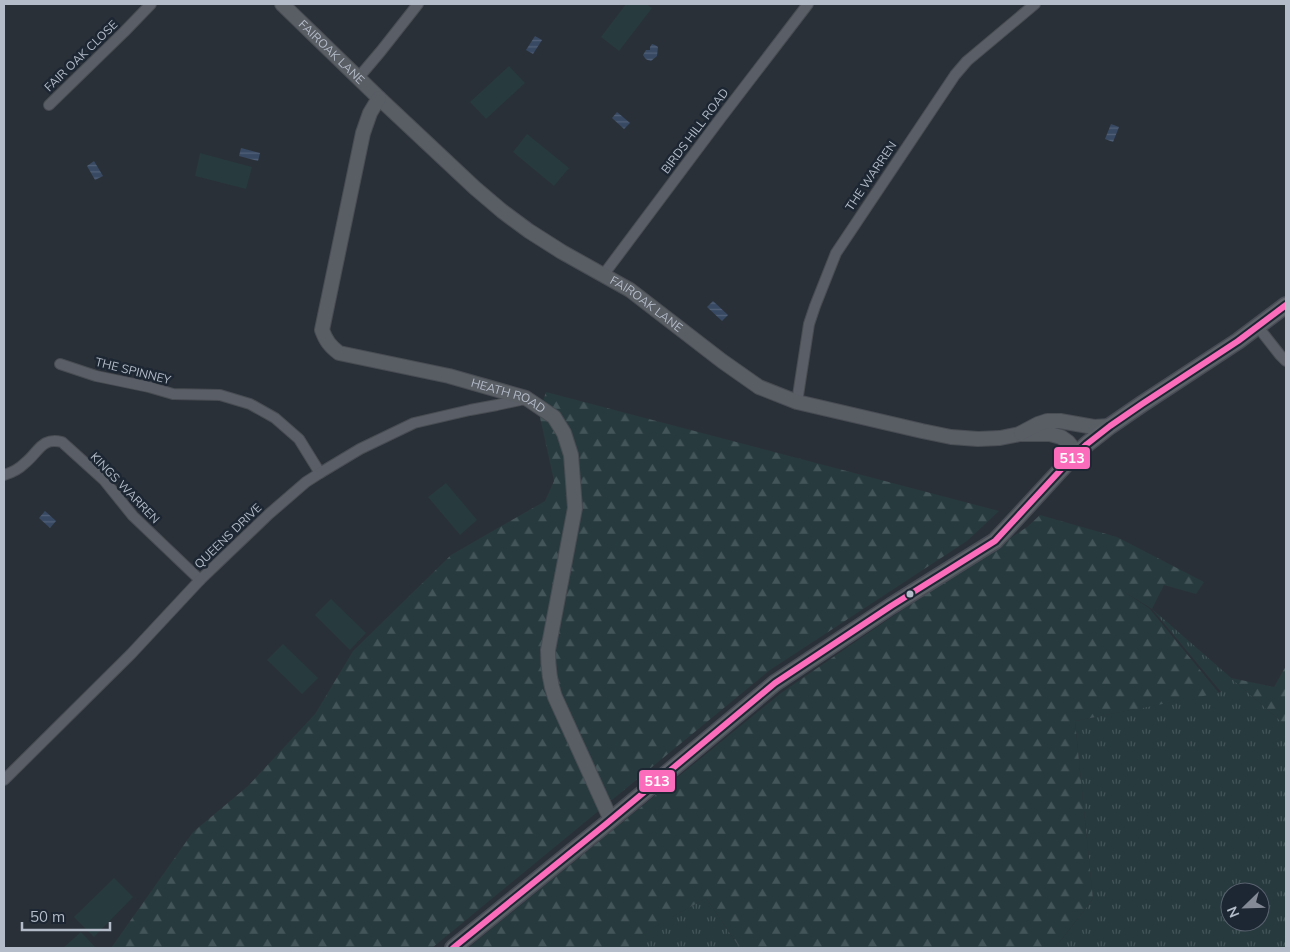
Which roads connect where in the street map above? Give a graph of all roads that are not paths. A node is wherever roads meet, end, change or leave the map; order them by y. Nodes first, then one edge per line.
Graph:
1 (151, 4) edge
2 (282, 4) edge
3 (418, 4) edge
4 (808, 4) edge
5 (1035, 4) edge
6 (359, 77) junction
7 (379, 98) junction
8 (49, 105) dead end
9 (604, 274) junction
10 (1286, 305) edge
11 (1258, 327) junction
12 (1286, 361) edge
13 (60, 364) dead end
14 (526, 398) junction
15 (797, 402) junction
16 (1110, 426) junction
17 (1020, 434) junction
18 (1077, 453) junction
19 (320, 473) junction
20 (4, 476) edge
21 (200, 580) junction
22 (4, 780) edge
23 (611, 820) junction
24 (453, 948) edge

1 - 8 street, FAIR OAK CLOSE
2 - 6 main road, FAIROAK LANE
3 - 6 street
4 - 9 street, BIRDS HILL ROAD
5 - 15 street, THE WARREN
6 - 7 main road, FAIROAK LANE
7 - 9 main road, FAIROAK LANE
7 - 14 main road, HEATH ROAD
9 - 15 main road, FAIROAK LANE
10 - 11 main road
11 - 12 street
11 - 16 main road
13 - 19 street, THE SPINNEY
14 - 19 street, QUEENS DRIVE
14 - 23 main road, HEATH ROAD
15 - 17 main road, FAIROAK LANE
16 - 17 main road
16 - 18 main road
17 - 18 main road, FAIROAK LANE
18 - 23 main road
19 - 21 street, QUEENS DRIVE
20 - 21 street, KINGS WARREN
21 - 22 street, QUEENS DRIVE
23 - 24 main road

